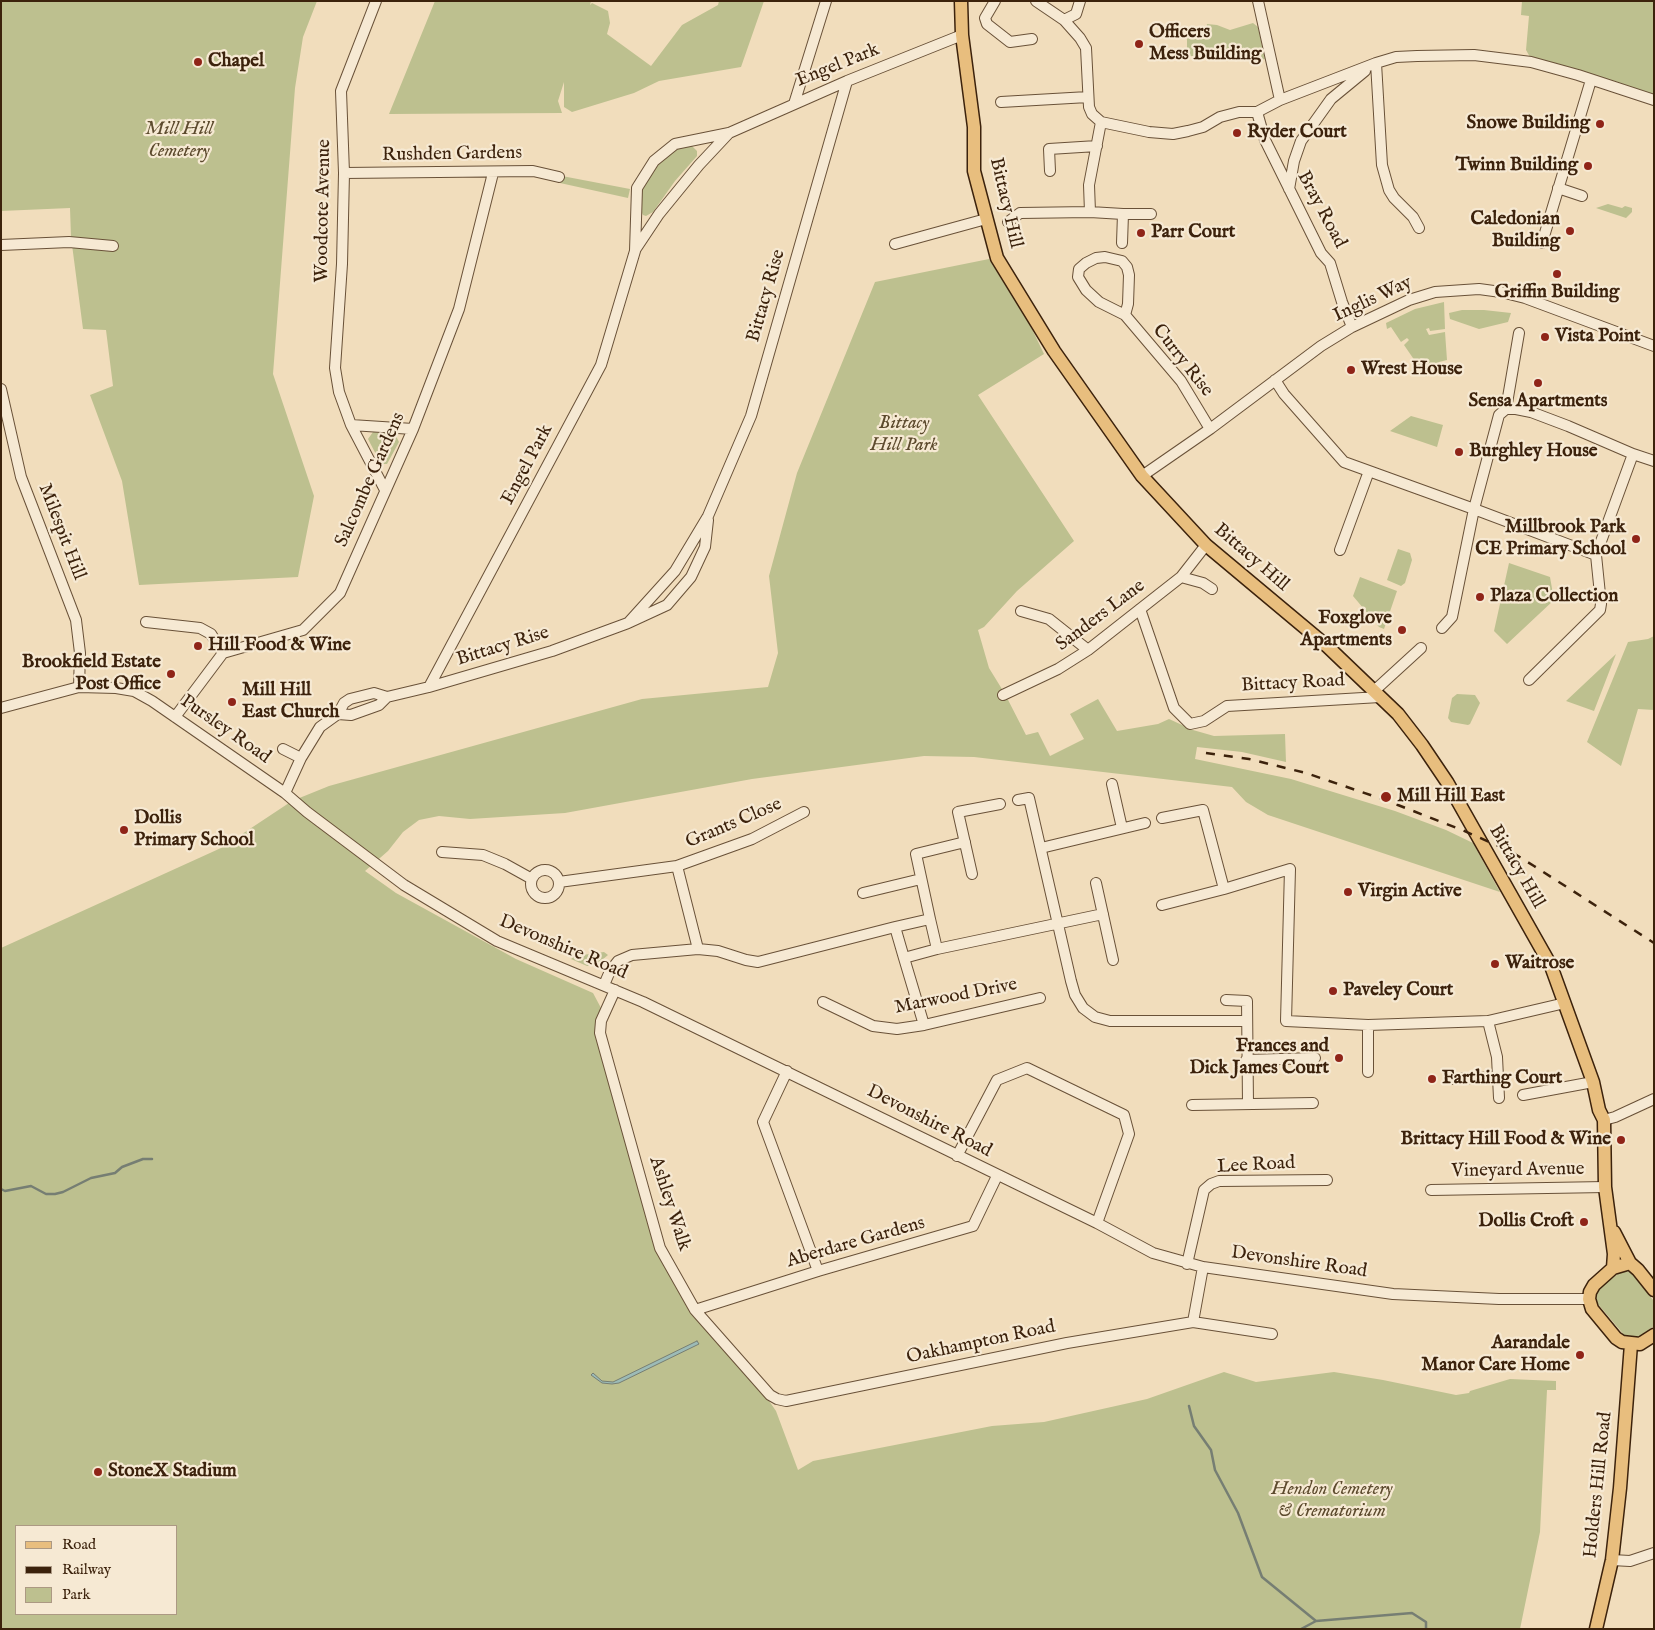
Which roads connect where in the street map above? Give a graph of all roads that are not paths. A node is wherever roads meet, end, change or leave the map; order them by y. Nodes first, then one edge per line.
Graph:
1 (376, 1) edge
2 (826, 1) edge
3 (961, 1) edge
4 (995, 1) edge
5 (1036, 1) edge
6 (1080, 1) edge
7 (1258, 1) edge
8 (1064, 20) junction
9 (962, 35) junction
10 (1032, 39) dead end
11 (1376, 63) junction
12 (1591, 80) junction
13 (847, 81) junction
14 (1088, 97) junction
15 (1280, 100) junction
16 (1654, 100) edge
17 (1001, 102) dead end
18 (794, 104) junction
19 (1257, 112) junction
20 (1101, 122) junction
21 (729, 133) junction
22 (1097, 146) junction
23 (1050, 171) dead end
24 (344, 173) junction
25 (493, 173) junction
26 (559, 177) dead end
27 (1558, 188) junction
28 (1289, 189) junction
29 (1582, 196) dead end
30 (1090, 212) junction
31 (1123, 214) junction
32 (1151, 214) dead end
33 (986, 219) junction
34 (1008, 222) dead end
35 (1419, 228) dead end
36 (1542, 243) dead end
37 (895, 244) dead end
38 (1122, 244) dead end
39 (1, 245) edge
40 (113, 246) dead end
41 (635, 251) junction
42 (1125, 315) junction
43 (1352, 327) junction
44 (1519, 333) dead end
45 (1654, 346) edge
46 (1275, 380) junction
47 (1, 389) edge
48 (1506, 409) junction
49 (351, 425) junction
50 (413, 429) junction
51 (1210, 429) junction
52 (1634, 454) junction
53 (1654, 461) edge
54 (1369, 471) junction
55 (1142, 476) junction
56 (385, 490) junction
57 (1474, 508) junction
58 (708, 516) junction
59 (1206, 545) junction
60 (1340, 550) dead end
61 (1596, 555) junction
62 (1181, 577) junction
63 (1212, 589) dead end
64 (1140, 609) junction
65 (1022, 611) dead end
66 (146, 622) dead end
67 (628, 623) junction
68 (1442, 628) dead end
69 (1421, 648) dead end
70 (1088, 650) junction
71 (223, 653) junction
72 (1529, 680) dead end
73 (79, 687) junction
74 (430, 687) junction
75 (1377, 694) junction
76 (1003, 695) dead end
77 (387, 697) junction
78 (1, 708) edge
79 (338, 714) junction
80 (175, 717) junction
81 (283, 749) dead end
82 (301, 758) junction
83 (1112, 784) dead end
84 (285, 793) junction
85 (1018, 800) dead end
86 (1000, 804) dead end
87 (306, 812) joint
88 (804, 812) dead end
89 (1162, 818) dead end
90 (1145, 823) dead end
91 (1122, 828) junction
92 (965, 842) junction
93 (1041, 848) junction
94 (442, 852) dead end
95 (678, 866) junction
96 (972, 874) dead end
97 (532, 879) junction
98 (921, 879) junction
99 (559, 882) junction
100 (1096, 883) dead end
101 (1224, 889) junction
102 (864, 893) dead end
103 (1162, 905) dead end
104 (1103, 914) junction
105 (930, 919) junction
106 (1058, 922) junction
107 (895, 927) junction
108 (698, 949) junction
109 (937, 950) junction
110 (904, 958) junction
111 (1113, 960) dead end
112 (604, 984) junction
113 (615, 990) junction
114 (1040, 998) dead end
115 (1226, 1000) dead end
116 (823, 1002) dead end
117 (1565, 1003) junction
118 (1248, 1021) junction
119 (1488, 1021) junction
120 (924, 1025) junction
121 (1368, 1026) junction
122 (1315, 1058) dead end
123 (1246, 1060) junction
124 (787, 1071) junction
125 (1368, 1072) dead end
126 (1497, 1077) junction
127 (1452, 1079) dead end
128 (1593, 1082) junction
129 (1523, 1095) dead end
130 (1499, 1098) dead end
131 (1654, 1099) edge
132 (1313, 1103) dead end
133 (1248, 1104) junction
134 (1192, 1105) dead end
135 (1604, 1120) junction
136 (957, 1156) junction
137 (997, 1176) junction
138 (1328, 1180) dead end
139 (1605, 1187) junction
140 (1431, 1190) dead end
141 (1097, 1223) junction
142 (1610, 1223) junction
143 (1630, 1263) junction
144 (1187, 1264) junction
145 (1203, 1267) junction
146 (1613, 1268) junction
147 (818, 1271) junction
148 (1654, 1290) edge
149 (1589, 1299) junction
150 (695, 1310) junction
151 (1193, 1322) junction
152 (1272, 1334) dead end
153 (1654, 1335) edge
154 (1631, 1344) junction
155 (776, 1400) joint
156 (1654, 1552) edge
157 (1612, 1560) junction
158 (1596, 1629) edge

1 - 24 street, Woodcote Avenue
2 - 18 street
3 - 9 main road, Bittacy Hill
4 - 10 street
5 - 8 street
6 - 8 street
7 - 15 street
8 - 14 street
9 - 13 street, Engel Park
9 - 33 main road, Bittacy Hill
11 - 12 street
11 - 15 street
11 - 28 street
11 - 35 street
12 - 16 street
12 - 27 street
13 - 18 street, Engel Park
13 - 58 street, Bittacy Rise
14 - 17 street
14 - 20 street
15 - 19 street
18 - 21 street, Engel Park
19 - 20 street
19 - 28 street, Bray Road
20 - 22 street
21 - 41 street, Engel Park
21 - 41 street, Engel Park
22 - 23 street
22 - 30 street
24 - 25 street, Rushden Gardens
24 - 49 street, Woodcote Avenue
25 - 26 street, Rushden Gardens
25 - 50 street, Salcombe Gardens
27 - 29 street
27 - 36 street
28 - 43 street, Bray Road
30 - 31 street
30 - 34 street
31 - 32 street
31 - 38 street
33 - 37 street
33 - 55 main road, Bittacy Hill
39 - 40 street
41 - 74 street, Engel Park
42 - 42 street, Curry Rise
42 - 51 street, Curry Rise
43 - 45 street, Inglis Way
43 - 46 street, Inglis Way
44 - 48 street
46 - 51 street, Inglis Way
46 - 54 street
47 - 73 street, Milespit Hill
48 - 52 street
48 - 57 street
49 - 50 street
49 - 56 street, Woodcote Avenue
50 - 56 street, Salcombe Gardens
51 - 55 street, Inglis Way
52 - 53 street
52 - 61 street
54 - 57 street
54 - 60 street
55 - 59 main road, Bittacy Hill
56 - 71 street, Salcombe Gardens
57 - 61 street
57 - 68 street
58 - 67 street, Bittacy Rise
58 - 67 street, Bittacy Rise
59 - 62 street, Sanders Lane
59 - 75 main road, Bittacy Hill
61 - 72 street
62 - 63 street
62 - 64 street, Sanders Lane
64 - 70 street, Sanders Lane
64 - 75 street, Bittacy Road
65 - 70 street
66 - 71 street
67 - 74 street, Bittacy Rise
69 - 75 street
70 - 76 street, Sanders Lane
71 - 80 street
73 - 78 street, Pursley Road
73 - 80 street, Pursley Road
74 - 77 street, Bittacy Rise
75 - 117 main road, Bittacy Hill
77 - 79 street, Bittacy Rise
77 - 79 street, Bittacy Rise
79 - 82 street, Bittacy Rise
80 - 84 street, Pursley Road
81 - 82 street
82 - 84 street, Bittacy Rise
83 - 91 street
84 - 87 street, Pursley Road
85 - 93 street
86 - 92 street
87 - 112 street, Devonshire Road
88 - 95 street, Grants Close
89 - 101 street
90 - 91 street
91 - 93 street
92 - 96 street
92 - 98 street
93 - 106 street
94 - 97 street
95 - 99 street, Grants Close
95 - 108 street, Grants Close
97 - 99 street
97 - 99 street
98 - 102 street
98 - 105 street
100 - 104 street
101 - 103 street
101 - 121 street
104 - 106 street
104 - 111 street
105 - 107 street
105 - 109 street
106 - 109 street
106 - 118 street
107 - 108 street
107 - 110 street
108 - 112 street
109 - 110 street
110 - 120 street
112 - 113 street, Devonshire Road
113 - 124 street, Devonshire Road
113 - 150 street, Ashley Walk
114 - 120 street, Marwood Drive
115 - 118 street
116 - 120 street, Marwood Drive
117 - 119 street
117 - 128 main road, Bittacy Hill
118 - 123 street
119 - 121 street
119 - 126 street
121 - 125 street
122 - 123 street
123 - 133 street
124 - 136 street, Devonshire Road
124 - 147 street
126 - 127 street
126 - 130 street
128 - 129 street
128 - 135 main road, Bittacy Hill
131 - 135 street
132 - 133 street
133 - 134 street
135 - 139 main road, Bittacy Hill
136 - 137 street, Devonshire Road
136 - 141 street
137 - 141 street, Devonshire Road
137 - 147 street, Aberdare Gardens
138 - 144 street, Lee Road
139 - 140 street, Vineyard Avenue
139 - 142 main road, Bittacy Hill
141 - 144 street, Devonshire Road
142 - 143 main road, Bittacy Hill
142 - 146 main road, Bittacy Hill
143 - 146 main road
143 - 148 main road, Bittacy Hill
144 - 145 street, Devonshire Road
145 - 149 street, Devonshire Road
145 - 151 street
146 - 149 main road
147 - 150 street, Aberdare Gardens
149 - 154 main road
150 - 155 street, Ashley Walk
151 - 152 street, Oakhampton Road
151 - 155 street, Oakhampton Road
153 - 154 main road
154 - 157 main road, Holders Hill Road
156 - 157 street
157 - 158 main road, Holders Hill Road

